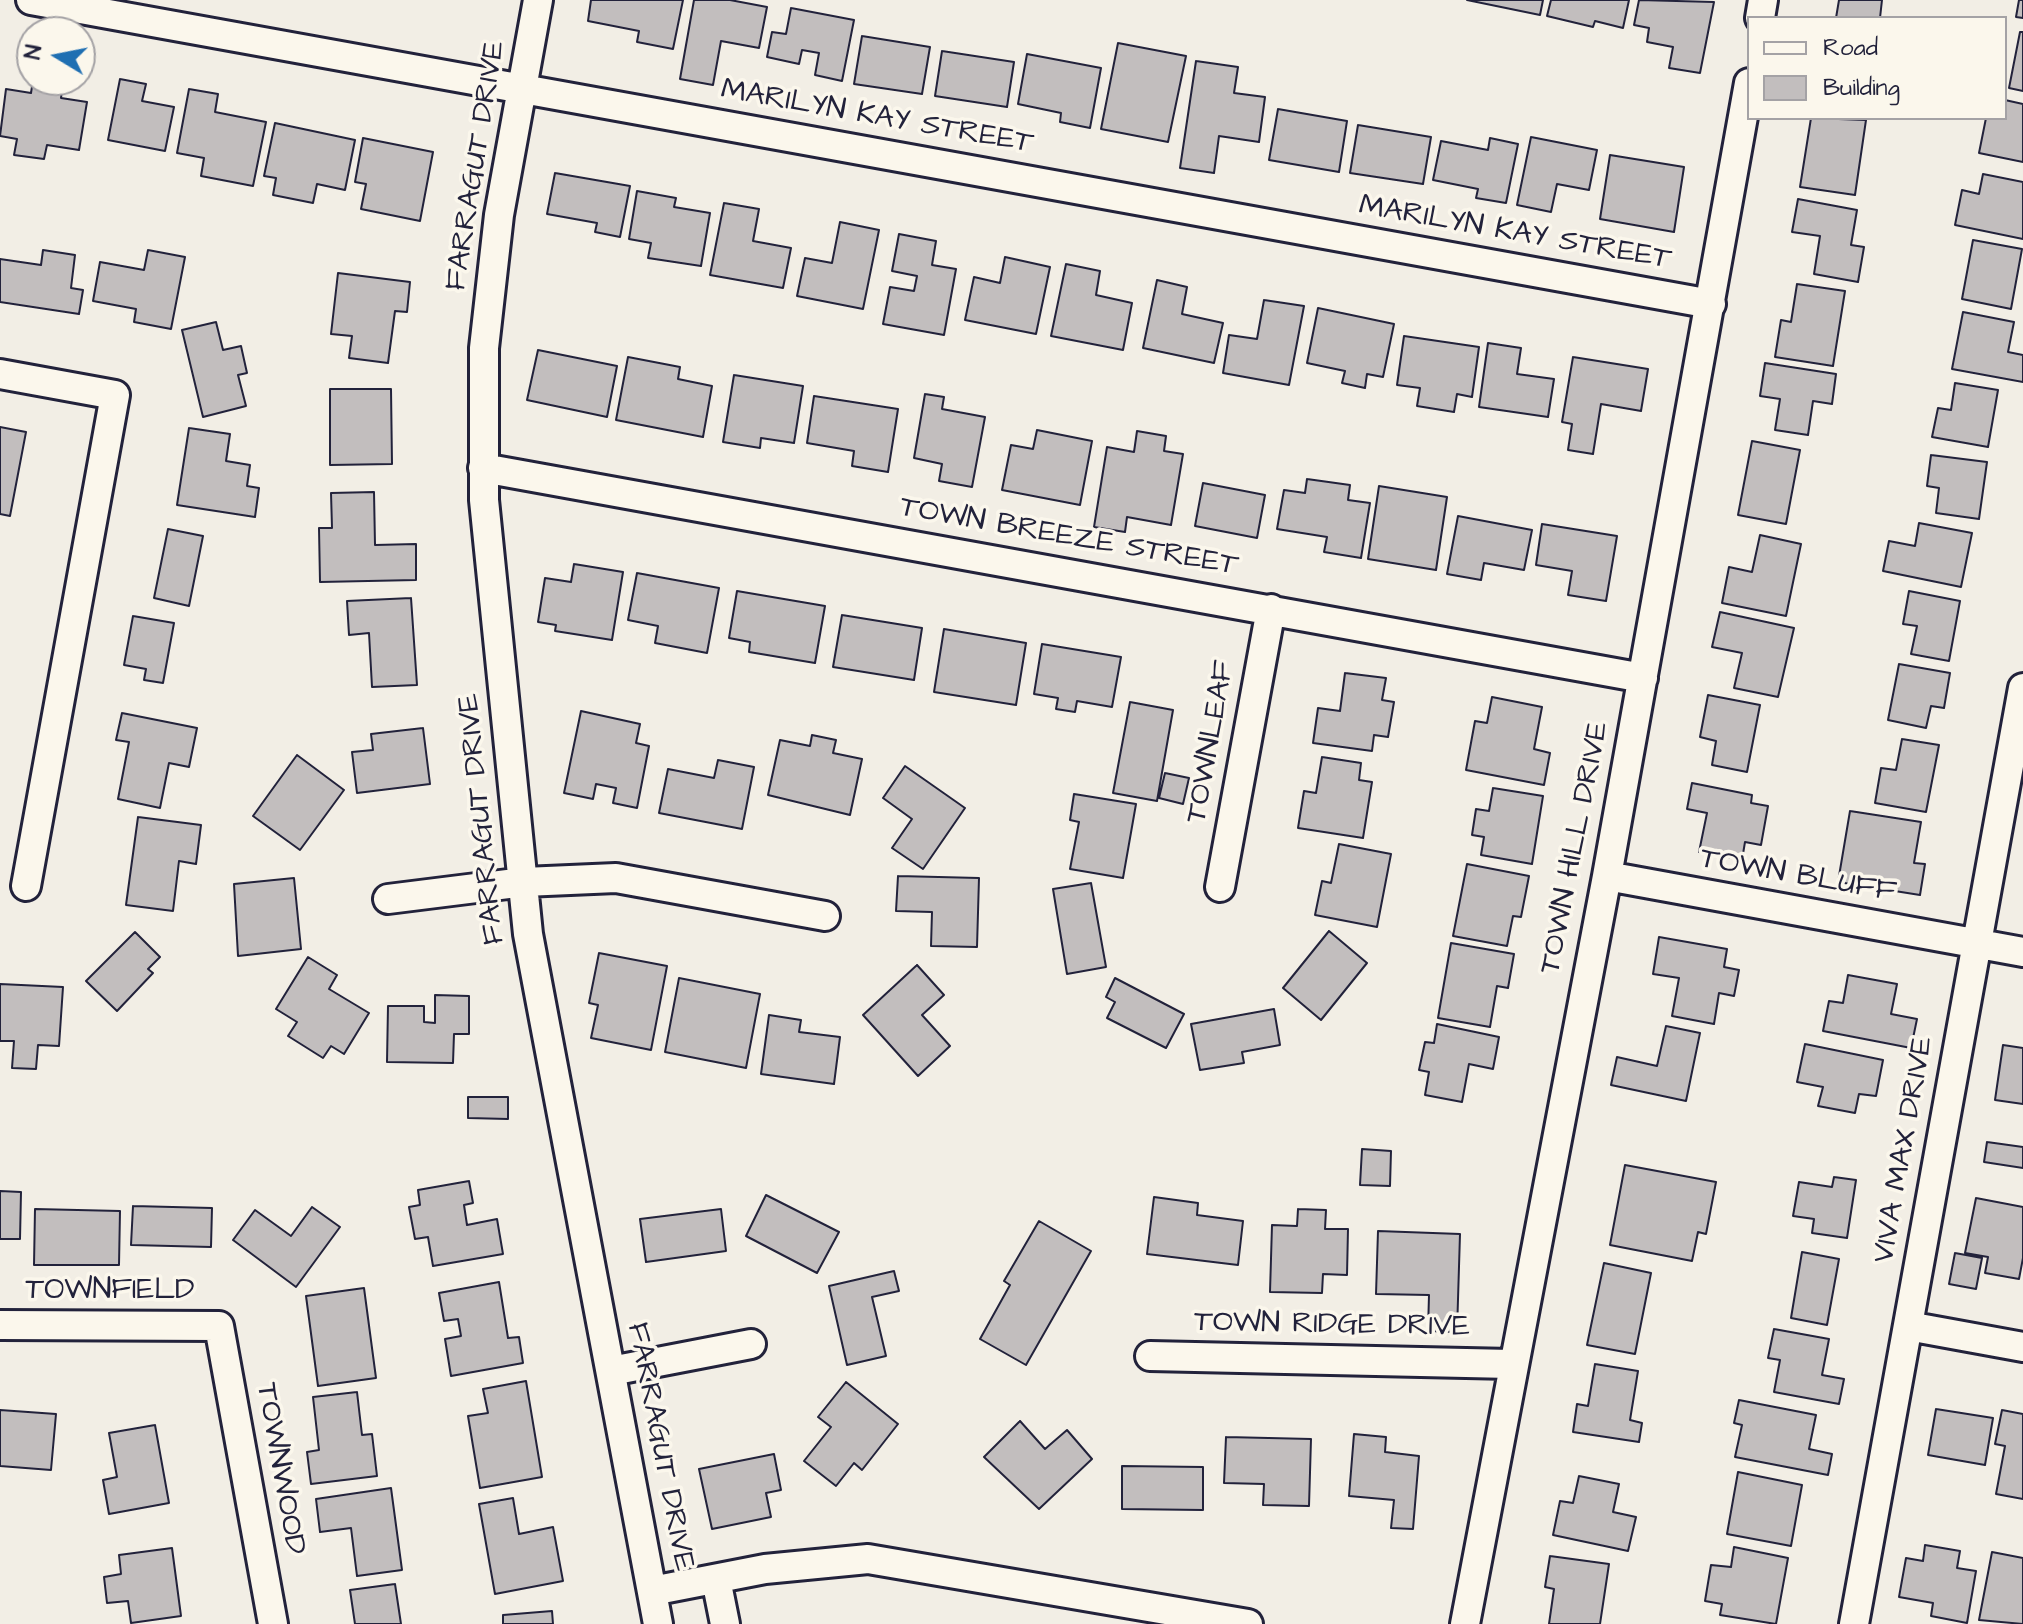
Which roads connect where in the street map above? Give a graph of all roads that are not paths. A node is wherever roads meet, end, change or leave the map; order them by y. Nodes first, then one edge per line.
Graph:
1 (31, 0) edge
2 (538, 0) edge
3 (522, 89) junction
4 (1747, 95) edge
5 (1711, 304) junction
6 (0, 374) edge
7 (483, 468) junction
8 (1271, 609) junction
9 (1643, 678) junction
10 (2023, 688) edge
11 (1607, 876) junction
12 (524, 882) junction
13 (26, 886) dead end
14 (1220, 887) dead end
15 (388, 899) dead end
16 (825, 916) dead end
17 (1977, 944) junction
18 (2023, 952) edge
19 (0, 1325) edge
20 (219, 1326) joint
21 (1908, 1326) junction
22 (751, 1344) dead end
23 (2023, 1347) edge
24 (1150, 1356) dead end
25 (1511, 1364) junction
26 (611, 1371) junction
27 (716, 1579) junction
28 (652, 1591) junction
29 (273, 1624) edge
30 (658, 1624) edge
31 (725, 1624) edge
32 (1248, 1624) edge
33 (1465, 1624) edge
34 (1854, 1624) edge

1 - 3 street, MARILYN KAY STREET
2 - 3 street, FARRAGUT DRIVE
3 - 5 street, MARILYN KAY STREET
3 - 7 street, FARRAGUT DRIVE
4 - 5 street, TOWN HILL DRIVE
5 - 9 street, TOWN HILL DRIVE
6 - 13 street
7 - 8 street, TOWN BREEZE STREET
7 - 12 street, FARRAGUT DRIVE
8 - 9 street, TOWN BREEZE STREET
8 - 14 street, TOWNLEAF
9 - 11 street, TOWN HILL DRIVE
10 - 17 street, VIVA MAX DRIVE
11 - 17 street, TOWN BLUFF
11 - 25 street, TOWN HILL DRIVE
12 - 15 street
12 - 16 street
12 - 26 street, FARRAGUT DRIVE
17 - 18 street, TOWN BLUFF
17 - 21 street, VIVA MAX DRIVE
19 - 20 street, TOWNFIELD
20 - 29 street, TOWNWOOD
21 - 23 street
21 - 34 street, VIVA MAX DRIVE
22 - 26 street
24 - 25 street, TOWN RIDGE DRIVE
25 - 33 street, TOWN HILL DRIVE
26 - 28 street, FARRAGUT DRIVE
27 - 28 street
27 - 31 street
27 - 32 street
28 - 30 street, FARRAGUT DRIVE

